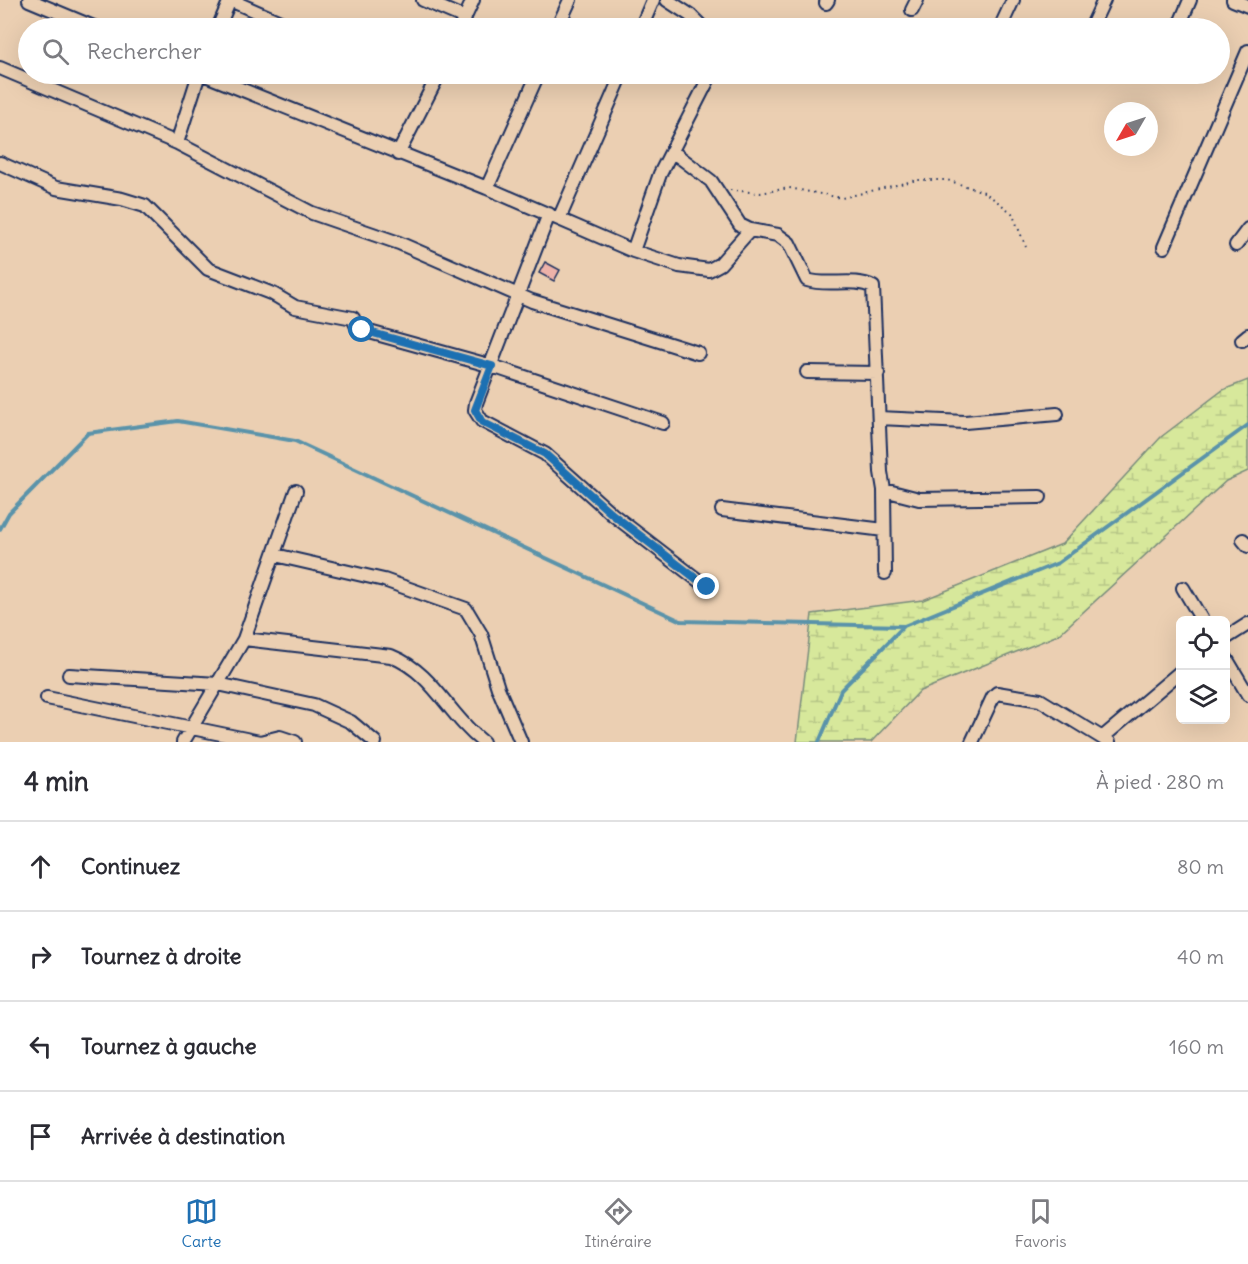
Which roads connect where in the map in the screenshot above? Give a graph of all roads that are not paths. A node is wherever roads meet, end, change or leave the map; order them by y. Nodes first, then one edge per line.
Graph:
1 (29, 0) edge
2 (230, 0) edge
3 (423, 0) edge
4 (473, 0) edge
5 (570, 0) edge
6 (653, 0) edge
7 (667, 0) edge
8 (1013, 0) edge
9 (1104, 0) edge
10 (1190, 0) edge
11 (1233, 0) edge
12 (1248, 6) edge
13 (72, 18) edge
14 (222, 18) edge
15 (271, 18) edge
16 (454, 18) edge
17 (465, 18) edge
18 (562, 18) edge
19 (645, 18) edge
20 (693, 18) edge
21 (1005, 18) edge
22 (1096, 18) edge
23 (1182, 18) edge
24 (1248, 51) edge
25 (0, 68) edge
26 (18, 76) edge
27 (38, 84) edge
28 (198, 84) edge
29 (226, 84) edge
30 (433, 84) edge
31 (534, 84) edge
32 (617, 84) edge
33 (706, 84) edge
34 (177, 143) junction
35 (673, 152) junction
36 (398, 154) junction
37 (0, 163) edge
38 (487, 188) junction
39 (554, 217) junction
40 (1248, 229) edge
41 (750, 230) junction
42 (1236, 245) dead end
43 (1164, 247) dead end
44 (633, 251) junction
45 (519, 295) junction
46 (698, 353) dead end
47 (492, 366) junction
48 (807, 372) dead end
49 (878, 373) junction
50 (1057, 414) dead end
51 (879, 418) junction
52 (663, 423) dead end
53 (884, 490) junction
54 (296, 491) dead end
55 (1040, 497) dead end
56 (722, 510) dead end
57 (884, 530) junction
58 (275, 555) junction
59 (885, 573) dead end
60 (707, 587) dead end
61 (1184, 588) dead end
62 (1199, 616) edge
63 (1248, 624) edge
64 (1230, 635) edge
65 (244, 639) junction
66 (1230, 665) edge
67 (69, 675) dead end
68 (1176, 676) edge
69 (218, 684) junction
70 (1248, 695) edge
71 (47, 698) dead end
72 (191, 727) junction
73 (1106, 740) edge
74 (183, 742) edge
75 (295, 742) edge
76 (375, 742) edge
77 (483, 742) edge
78 (521, 742) edge
79 (972, 742) edge

1 - 13 street
2 - 14 street
2 - 15 street
3 - 16 street
4 - 17 street
5 - 18 street
6 - 19 street
7 - 20 street
8 - 21 street
9 - 22 street
10 - 23 street
11 - 12 street
24 - 43 street
25 - 26 street
27 - 34 street
28 - 34 street
29 - 36 street
30 - 36 street
31 - 38 street
32 - 39 street
33 - 35 street
34 - 45 street
35 - 41 street
35 - 44 street
36 - 38 street
37 - 47 street
38 - 39 street
39 - 44 street
39 - 45 street
40 - 42 street
41 - 44 street
41 - 49 street
45 - 46 street
45 - 47 street
47 - 52 street
47 - 60 street
48 - 49 street
49 - 51 street
50 - 51 street
51 - 53 street
53 - 55 street
53 - 57 street
54 - 58 street
56 - 57 street
57 - 59 street
58 - 65 street
58 - 78 street
61 - 62 street
63 - 64 street
65 - 69 street
65 - 77 street
66 - 70 street
67 - 69 street
68 - 73 street
69 - 72 street
69 - 76 street
71 - 72 street
72 - 74 street
72 - 75 street
73 - 79 street

